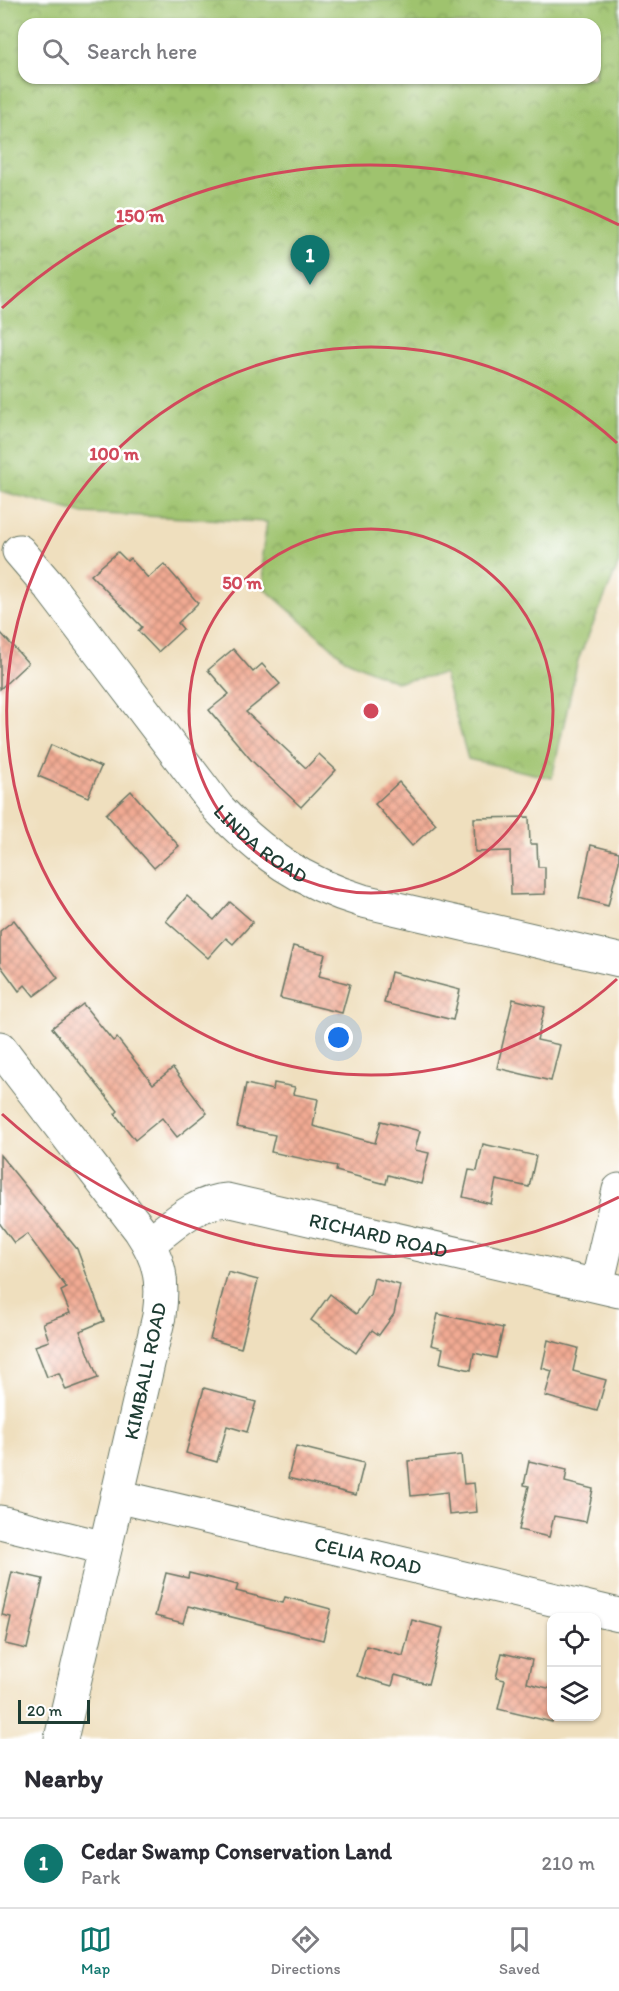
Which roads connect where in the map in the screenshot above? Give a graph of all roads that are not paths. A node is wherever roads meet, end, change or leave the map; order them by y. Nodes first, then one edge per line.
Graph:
1 (17, 552) edge
2 (619, 960) edge
3 (0, 1048) edge
4 (619, 1190) edge
5 (149, 1243) junction
6 (608, 1288) edge
7 (117, 1496) junction
8 (0, 1522) edge
9 (105, 1548) junction
10 (619, 1615) edge
11 (61, 1739) edge

1 - 2 street, LINDA ROAD
3 - 5 street, KIMBALL ROAD
4 - 6 street
5 - 6 street, RICHARD ROAD
5 - 7 street, KIMBALL ROAD
7 - 9 street, KIMBALL ROAD
7 - 10 street, CELIA ROAD
8 - 9 street
9 - 11 street, KIMBALL ROAD

